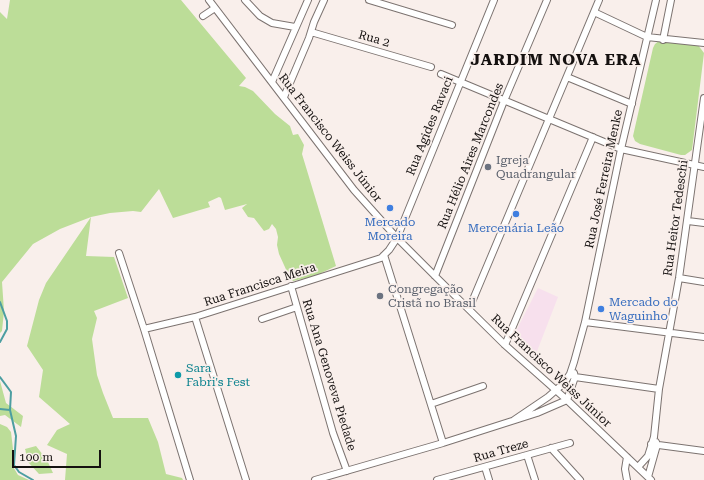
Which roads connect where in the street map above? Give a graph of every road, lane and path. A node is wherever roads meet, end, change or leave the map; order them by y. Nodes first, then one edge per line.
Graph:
1 (209, 0) edge
2 (245, 0) edge
3 (308, 0) edge
4 (324, 0) edge
5 (369, 0) edge
6 (494, 0) edge
7 (547, 0) edge
8 (599, 0) edge
9 (656, 0) edge
10 (671, 0) edge
11 (215, 8) junction
12 (594, 12) junction
13 (203, 16) dead end
14 (452, 25) dead end
15 (295, 27) junction
16 (311, 32) junction
17 (647, 37) junction
18 (663, 40) junction
19 (704, 43) edge
20 (431, 67) dead end
21 (441, 74) dead end
22 (567, 77) junction
23 (272, 82) junction
24 (460, 82) junction
25 (284, 97) junction
26 (704, 98) edge
27 (504, 101) junction
28 (632, 104) junction
29 (549, 119) junction
30 (593, 137) junction
31 (621, 149) junction
32 (695, 166) junction
33 (704, 167) edge
34 (688, 220) junction
35 (704, 223) edge
36 (397, 238) junction
37 (119, 253) dead end
38 (383, 257) junction
39 (435, 276) junction
40 (679, 278) junction
41 (704, 282) edge
42 (291, 286) junction
43 (297, 307) junction
44 (469, 309) junction
45 (195, 316) junction
46 (262, 319) dead end
47 (584, 322) junction
48 (144, 329) junction
49 (670, 332) junction
50 (704, 337) edge
51 (505, 345) junction
52 (572, 375) junction
53 (483, 386) dead end
54 (660, 389) junction
55 (556, 390) junction
56 (567, 400) junction
57 (431, 404) junction
58 (514, 420) junction
59 (443, 443) junction
60 (570, 443) dead end
61 (654, 444) junction
62 (551, 448) junction
63 (704, 451) edge
64 (527, 455) junction
65 (627, 457) junction
66 (485, 467) junction
67 (638, 467) junction
68 (346, 471) junction
69 (650, 479) edge
70 (190, 480) edge
71 (246, 480) edge
72 (315, 480) edge
73 (438, 480) edge
74 (489, 480) edge
75 (535, 480) edge
76 (580, 480) edge
77 (627, 480) edge

1 - 11 street, Rua Francisco Weiss Júnior
2 - 15 street
3 - 15 street
4 - 16 street
5 - 14 street
6 - 24 street, Rua Agides Ravaci
7 - 27 street, Rua Hélio Aires Marcondes
8 - 12 street
9 - 17 street, Rua José Ferreira Menke
10 - 18 street
11 - 13 street
11 - 23 street, Rua Francisco Weiss Júnior
12 - 17 street
12 - 22 street
15 - 23 street
16 - 20 street, Rua 2
16 - 25 street
17 - 18 street
17 - 28 street, Rua José Ferreira Menke
18 - 19 street
21 - 24 street
22 - 28 street
22 - 29 street
23 - 25 street, Rua Francisco Weiss Júnior
24 - 27 street
24 - 36 street, Rua Agides Ravaci
25 - 36 street, Rua Francisco Weiss Júnior
26 - 32 street, Rua Heitor Tedeschi
27 - 29 street
27 - 39 street, Rua Hélio Aires Marcondes
28 - 31 street, Rua José Ferreira Menke
29 - 30 street
29 - 44 street
30 - 31 street
30 - 51 street
31 - 32 street
31 - 47 street, Rua José Ferreira Menke
32 - 33 street
32 - 34 street, Rua Heitor Tedeschi
34 - 35 street
34 - 40 street, Rua Heitor Tedeschi
36 - 38 street, Rua Agides Ravaci
36 - 39 street, Rua Francisco Weiss Júnior
37 - 48 street
38 - 42 street, Rua Francisca Meira
38 - 57 street
39 - 44 street, Rua Francisco Weiss Júnior
40 - 41 street
40 - 49 street, Rua Heitor Tedeschi
42 - 43 street, Rua Ana Genoveva Piedade
42 - 45 street, Rua Francisca Meira
43 - 46 street
43 - 68 street, Rua Ana Genoveva Piedade
44 - 51 street, Rua Francisco Weiss Júnior
45 - 48 street, Rua Francisca Meira
45 - 71 street
47 - 49 street
47 - 52 street, Rua José Ferreira Menke
48 - 70 street
49 - 50 street
49 - 54 street, Rua Heitor Tedeschi
51 - 55 street, Rua Francisco Weiss Júnior
52 - 54 street
52 - 55 street
52 - 56 street, Rua José Ferreira Menke
53 - 57 street
54 - 61 street, Rua Heitor Tedeschi
55 - 56 street, Rua Francisco Weiss Júnior
55 - 58 street
56 - 58 street
56 - 65 street, Rua Francisco Weiss Júnior
57 - 59 street
58 - 59 street
59 - 68 street
60 - 62 street, Rua Treze
61 - 63 street
61 - 67 street
61 - 69 street
62 - 64 street, Rua Treze
62 - 76 street
64 - 66 street, Rua Treze
64 - 75 street
65 - 67 street, Rua Francisco Weiss Júnior
65 - 77 street
66 - 73 street, Rua Treze
66 - 74 street
67 - 69 street, Rua Francisco Weiss Júnior
68 - 72 street

